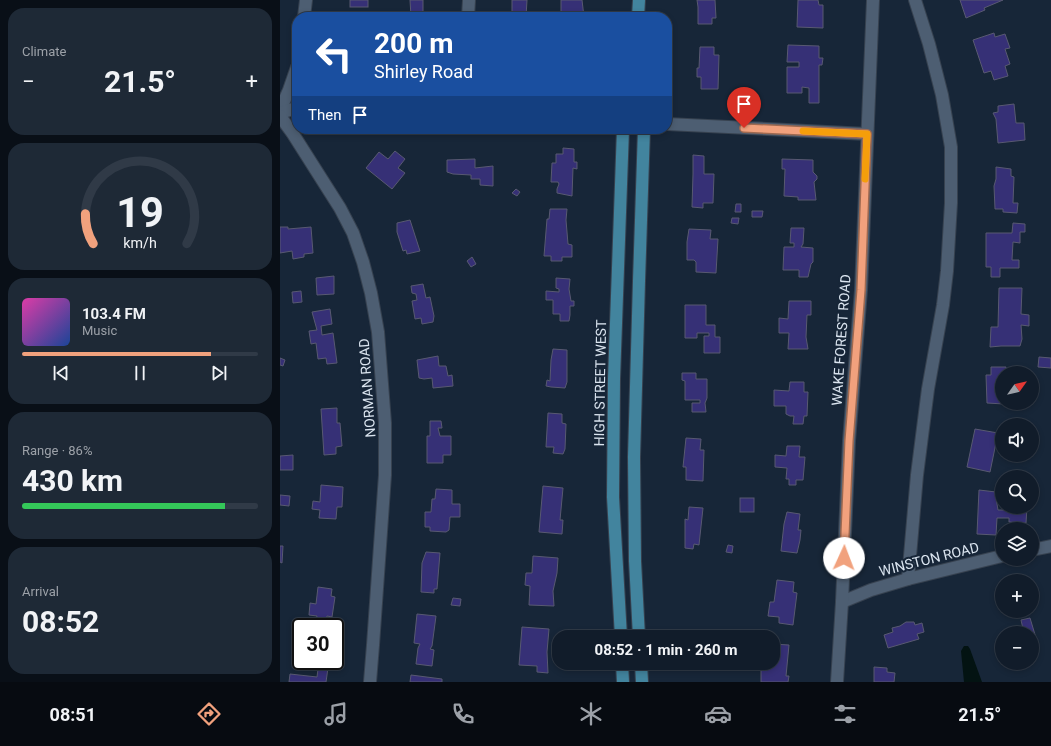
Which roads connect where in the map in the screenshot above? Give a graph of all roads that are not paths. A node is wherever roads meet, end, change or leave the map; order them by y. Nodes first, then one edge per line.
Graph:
1 (306, 0) edge
2 (469, 0) edge
3 (639, 0) edge
4 (872, 0) edge
5 (915, 0) edge
6 (305, 12) edge
7 (468, 12) edge
8 (638, 12) edge
9 (292, 81) edge
10 (292, 109) edge
11 (280, 113) edge
12 (672, 124) edge
13 (292, 132) edge
14 (293, 134) edge
15 (623, 134) edge
16 (644, 134) edge
17 (867, 134) junction
18 (1051, 546) edge
19 (1039, 549) edge
20 (995, 558) edge
21 (908, 579) junction
22 (842, 602) junction
23 (621, 630) edge
24 (639, 630) edge
25 (622, 670) edge
26 (641, 670) edge
27 (370, 682) edge
28 (623, 682) edge
29 (642, 682) edge
30 (836, 682) edge

1 - 6 street
2 - 7 street
3 - 8 main road
4 - 17 street, WAKE FOREST ROAD
5 - 21 street
9 - 11 street
10 - 11 street
11 - 13 street, NORMAN ROAD
12 - 17 street
14 - 27 street, NORMAN ROAD
15 - 23 main road, HIGH STREET WEST
16 - 24 main road
17 - 22 street, WAKE FOREST ROAD
18 - 19 street
20 - 21 street, WINSTON ROAD
21 - 22 street, WINSTON ROAD
22 - 30 street, WAKE FOREST ROAD
25 - 28 main road
26 - 29 main road

